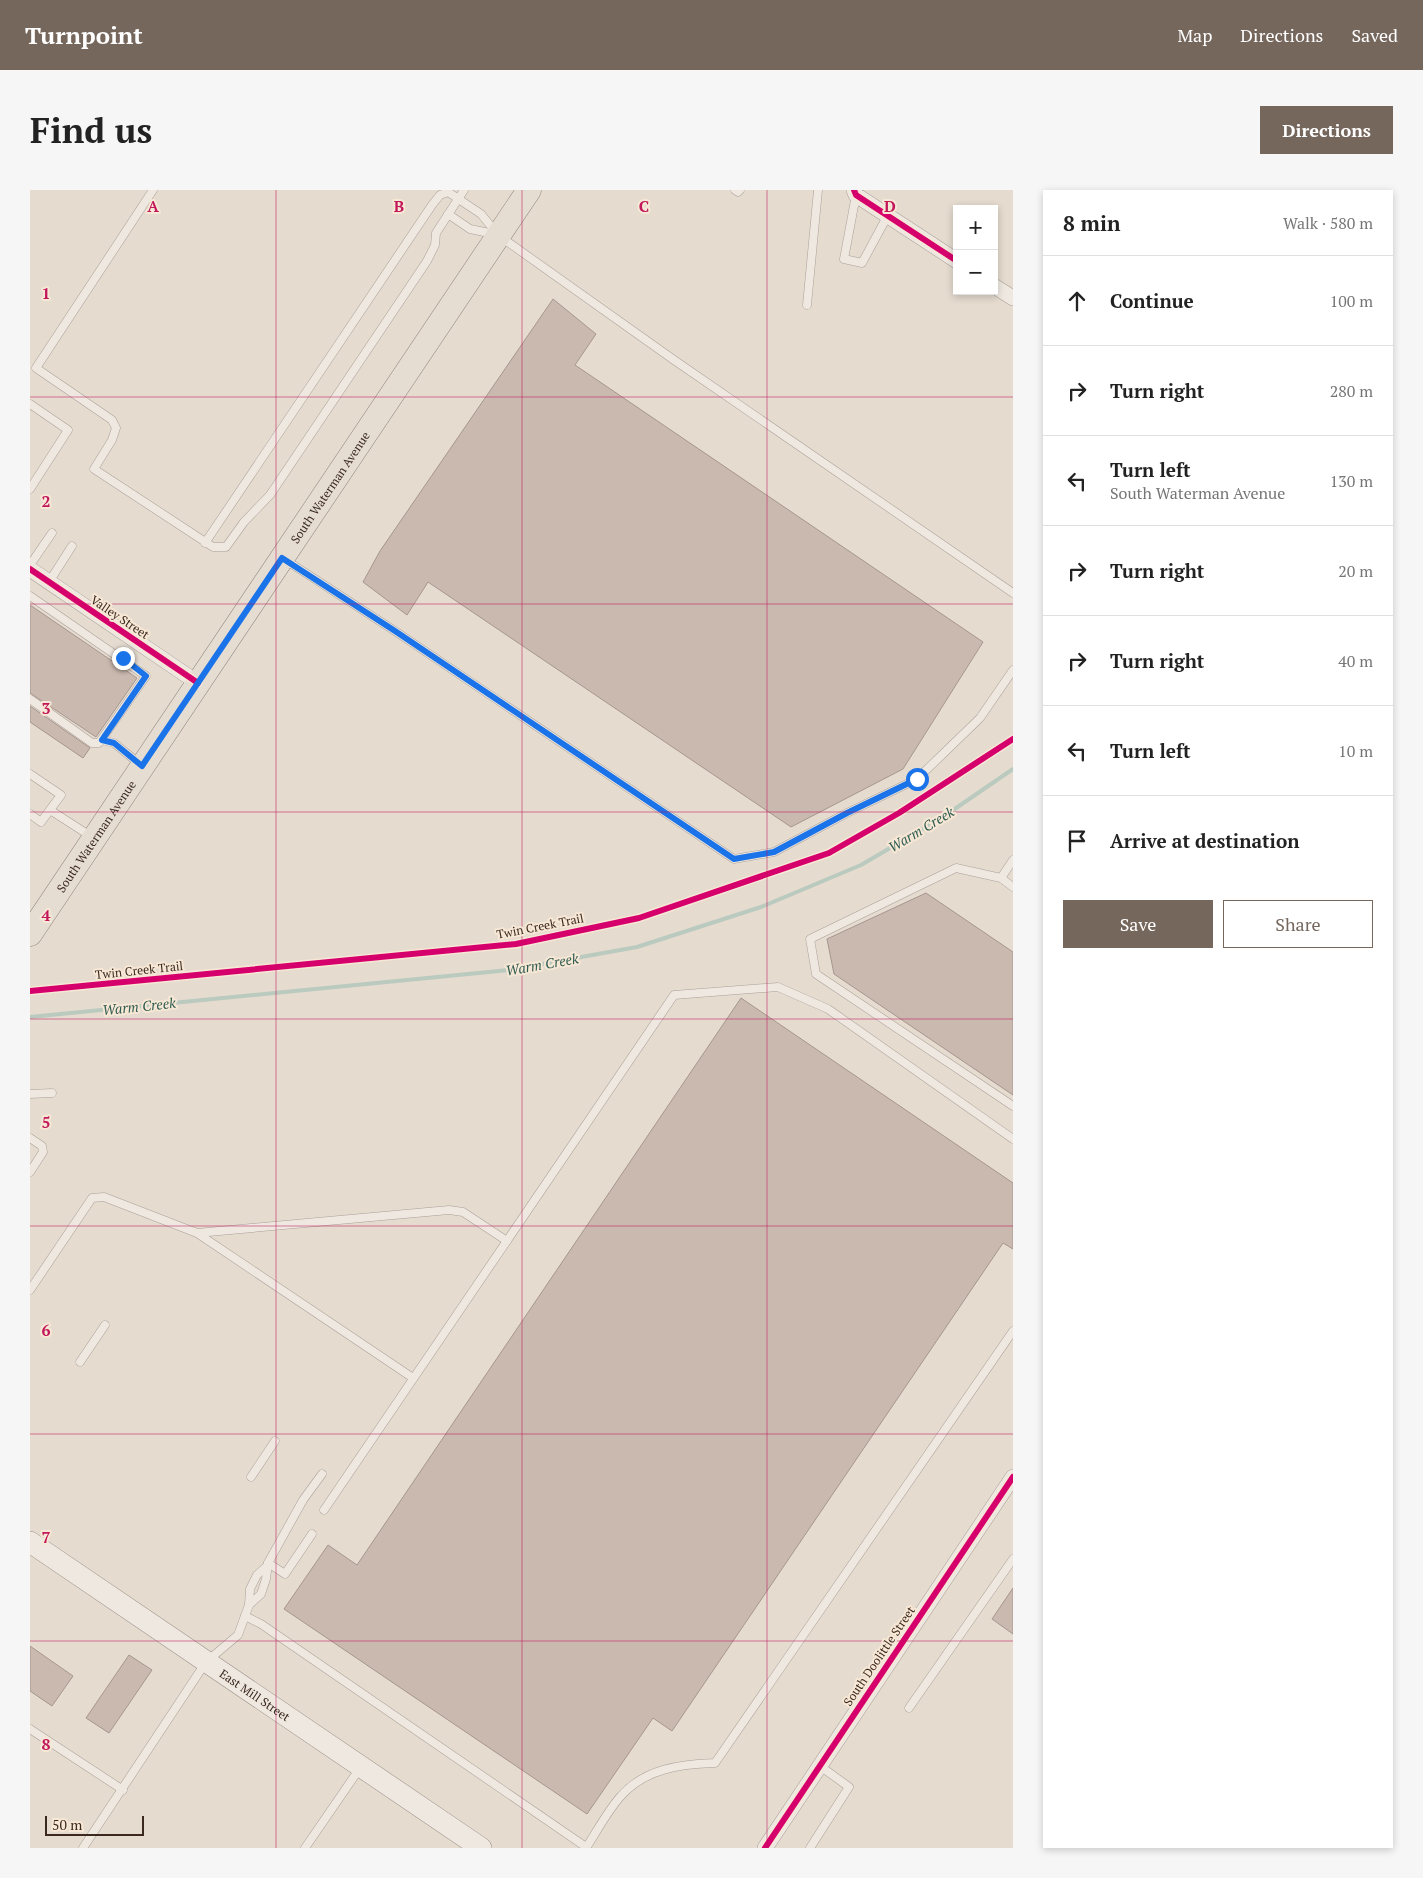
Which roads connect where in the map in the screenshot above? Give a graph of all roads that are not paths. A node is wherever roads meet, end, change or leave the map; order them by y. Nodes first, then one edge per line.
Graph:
1 (153, 190) edge
2 (464, 190) edge
3 (529, 190) edge
4 (735, 190) edge
5 (740, 190) edge
6 (818, 190) edge
7 (855, 192) edge
8 (458, 198) junction
9 (448, 214) junction
10 (888, 215) junction
11 (498, 236) junction
12 (953, 258) edge
13 (998, 289) edge
14 (1013, 298) edge
15 (807, 305) dead end
16 (30, 404) edge
17 (30, 489) edge
18 (52, 533) dead end
19 (205, 543) junction
20 (72, 546) dead end
21 (282, 558) junction
22 (30, 565) edge
23 (30, 570) edge
24 (49, 582) junction
25 (1013, 593) edge
26 (30, 596) edge
27 (1013, 670) edge
28 (198, 683) junction
29 (30, 699) edge
30 (102, 740) junction
31 (142, 766) junction
32 (30, 774) edge
33 (50, 810) junction
34 (30, 814) edge
35 (94, 838) junction
36 (1013, 860) edge
37 (1001, 878) junction
38 (1013, 887) edge
39 (30, 934) edge
40 (52, 1093) dead end
41 (30, 1094) edge
42 (1013, 1106) edge
43 (30, 1138) edge
44 (1013, 1139) edge
45 (30, 1172) edge
46 (197, 1233) junction
47 (507, 1241) junction
48 (30, 1290) edge
49 (105, 1325) dead end
50 (1013, 1332) edge
51 (80, 1362) dead end
52 (413, 1378) junction
53 (275, 1441) dead end
54 (322, 1474) dead end
55 (251, 1477) dead end
56 (1013, 1477) edge
57 (324, 1510) dead end
58 (312, 1534) dead end
59 (30, 1542) edge
60 (1013, 1559) edge
61 (267, 1565) junction
62 (245, 1616) junction
63 (206, 1662) junction
64 (909, 1708) dead end
65 (30, 1729) edge
66 (361, 1766) junction
67 (820, 1766) junction
68 (123, 1790) junction
69 (586, 1847) edge
70 (84, 1848) edge
71 (305, 1848) edge
72 (481, 1848) edge
73 (765, 1848) edge
74 (810, 1848) edge

1 - 19 lane
2 - 8 lane
3 - 11 main road, South Waterman Avenue
4 - 5 lane
6 - 15 lane
7 - 10 street
7 - 10 lane
8 - 9 lane
8 - 11 lane
8 - 19 lane
9 - 11 lane
9 - 19 lane
10 - 12 street
11 - 21 main road, South Waterman Avenue
11 - 25 lane
13 - 14 street
16 - 17 lane
18 - 22 lane
20 - 24 lane
21 - 27 lane
21 - 28 main road, South Waterman Avenue
23 - 24 street, Valley Street
24 - 28 street, Valley Street
26 - 30 lane
28 - 31 main road, South Waterman Avenue
29 - 30 lane
30 - 31 lane
31 - 35 main road, South Waterman Avenue
32 - 33 lane
33 - 34 lane
33 - 35 lane
35 - 39 main road, South Waterman Avenue
36 - 37 lane
37 - 38 lane
37 - 42 lane
40 - 41 lane
43 - 45 lane
44 - 47 lane
46 - 47 lane
46 - 48 lane
46 - 52 lane
47 - 52 lane
49 - 51 lane
50 - 69 lane
52 - 57 lane
53 - 55 lane
54 - 61 lane
56 - 67 street, South Doolittle Street
58 - 61 lane
59 - 63 main road, East Mill Street
60 - 64 lane
61 - 62 lane
62 - 63 lane
62 - 69 lane
63 - 66 main road, East Mill Street
63 - 68 lane
65 - 68 lane
66 - 71 lane
66 - 72 main road, East Mill Street
67 - 73 street, South Doolittle Street
67 - 74 lane
68 - 70 lane

